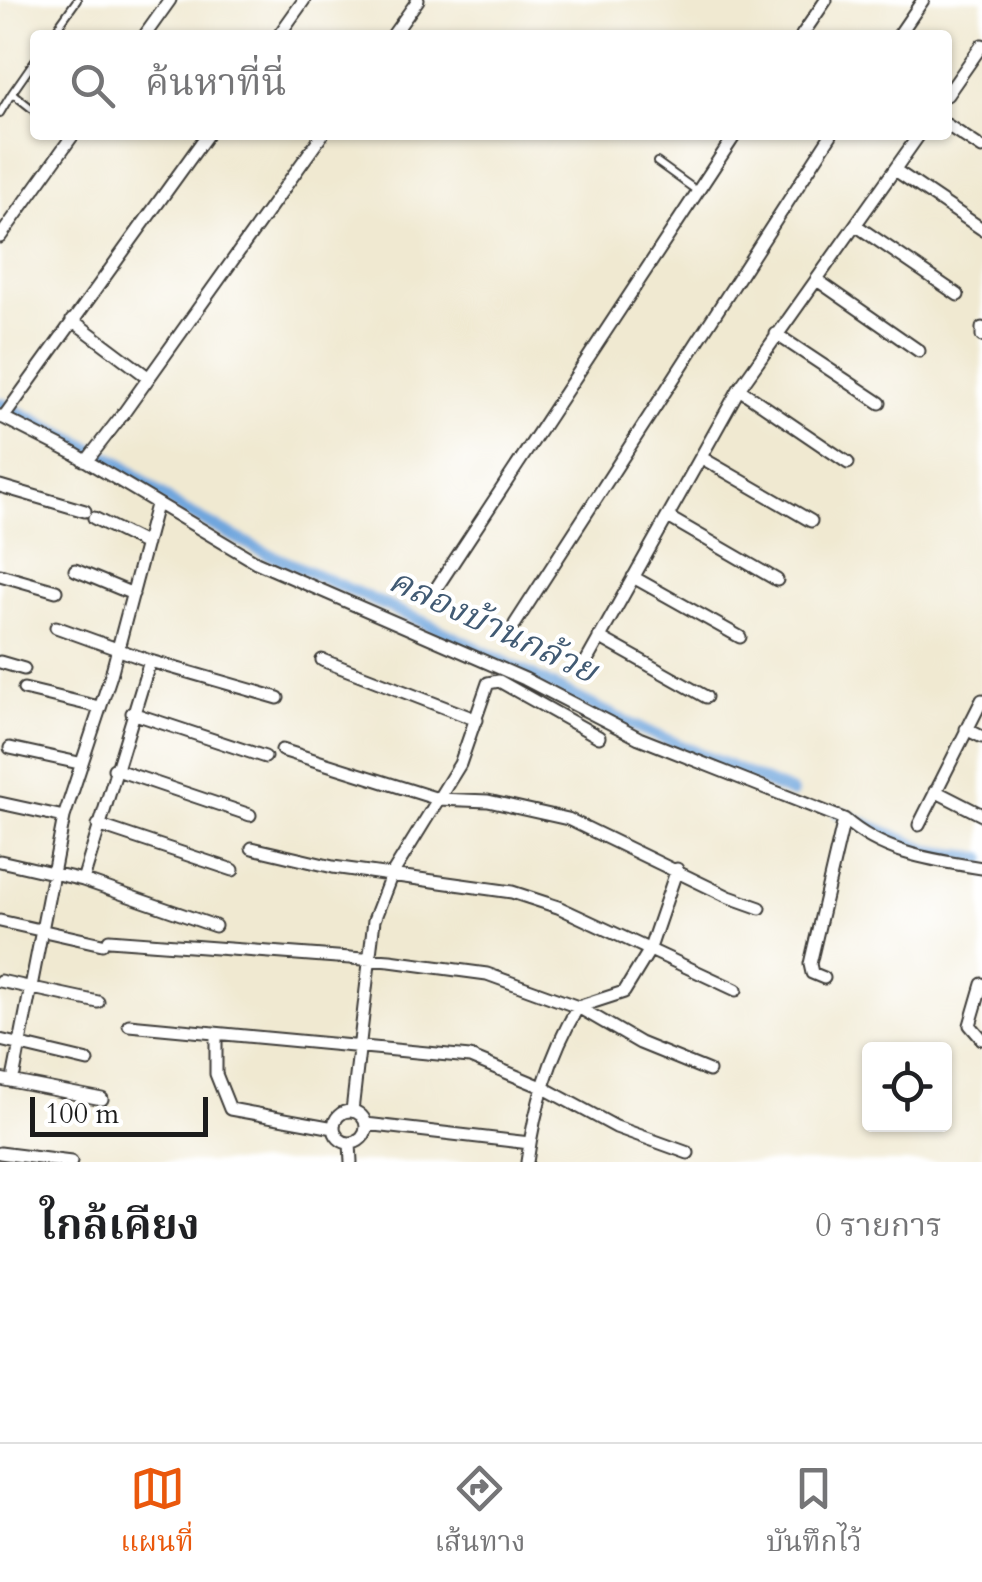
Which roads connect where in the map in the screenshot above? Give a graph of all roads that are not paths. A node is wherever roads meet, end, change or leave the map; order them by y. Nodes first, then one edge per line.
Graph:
1 (77, 0) edge
2 (170, 0) edge
3 (304, 0) edge
4 (418, 0) edge
5 (826, 0) edge
6 (923, 0) edge
7 (56, 30) edge
8 (149, 30) edge
9 (283, 30) edge
10 (397, 30) edge
11 (805, 30) edge
12 (903, 30) edge
13 (982, 45) edge
14 (977, 63) edge
15 (30, 67) edge
16 (952, 90) edge
17 (12, 92) junction
18 (30, 107) edge
19 (0, 113) edge
20 (952, 128) edge
21 (67, 140) edge
22 (203, 140) edge
23 (318, 140) edge
24 (732, 140) edge
25 (828, 140) edge
26 (916, 140) edge
27 (982, 148) edge
28 (656, 162) dead end
29 (895, 170) junction
30 (697, 191) junction
31 (857, 226) junction
32 (982, 229) edge
33 (2, 230) edge
34 (817, 280) junction
35 (958, 295) dead end
36 (72, 320) junction
37 (982, 328) edge
38 (776, 334) junction
39 (982, 336) edge
40 (919, 351) dead end
41 (149, 378) junction
42 (739, 389) junction
43 (880, 403) dead end
44 (4, 416) edge
45 (702, 458) junction
46 (86, 459) junction
47 (848, 462) dead end
48 (0, 486) edge
49 (156, 505) junction
50 (668, 516) junction
51 (811, 521) dead end
52 (146, 544) junction
53 (76, 570) dead end
54 (0, 575) edge
55 (633, 577) junction
56 (777, 580) dead end
57 (436, 587) dead end
58 (56, 591) dead end
59 (134, 594) junction
60 (515, 624) dead end
61 (56, 628) dead end
62 (599, 637) junction
63 (740, 638) dead end
64 (118, 651) junction
65 (322, 660) dead end
66 (150, 661) junction
67 (0, 662) edge
68 (24, 669) dead end
69 (582, 670) dead end
70 (24, 690) dead end
71 (706, 697) dead end
72 (278, 698) dead end
73 (982, 700) edge
74 (99, 707) junction
75 (132, 713) junction
76 (477, 720) junction
77 (966, 729) junction
78 (599, 737) dead end
79 (982, 737) edge
80 (10, 748) dead end
81 (282, 750) dead end
82 (265, 757) dead end
83 (79, 763) junction
84 (114, 769) junction
85 (935, 791) junction
86 (438, 799) junction
87 (0, 803) edge
88 (250, 815) dead end
89 (982, 815) edge
90 (64, 817) junction
91 (844, 818) junction
92 (98, 824) junction
93 (918, 825) dead end
94 (252, 848) dead end
95 (0, 861) edge
96 (982, 868) edge
97 (677, 869) junction
98 (233, 870) dead end
99 (54, 872) junction
100 (391, 876) junction
101 (83, 880) junction
102 (760, 908) dead end
103 (0, 921) edge
104 (216, 926) dead end
105 (43, 931) junction
106 (649, 952) junction
107 (366, 960) junction
108 (824, 978) dead end
109 (0, 981) edge
110 (982, 984) edge
111 (30, 987) junction
112 (736, 990) dead end
113 (98, 1002) dead end
114 (578, 1008) junction
115 (128, 1024) dead end
116 (216, 1034) junction
117 (982, 1039) edge
118 (0, 1040) edge
119 (20, 1045) junction
120 (362, 1045) junction
121 (88, 1060) dead end
122 (708, 1071) dead end
123 (14, 1074) dead end
124 (0, 1079) edge
125 (542, 1087) junction
126 (102, 1099) dead end
127 (352, 1111) junction
128 (366, 1124) junction
129 (334, 1128) junction
130 (350, 1142) junction
131 (530, 1143) junction
132 (0, 1153) edge
133 (688, 1154) dead end
134 (71, 1162) edge
135 (351, 1162) edge
136 (527, 1162) edge

1 - 7 lane
2 - 8 street
3 - 9 street
4 - 10 street
5 - 11 street
6 - 12 street
13 - 14 street
14 - 16 street
15 - 17 lane
17 - 18 lane
17 - 19 lane
20 - 27 street
21 - 33 street
22 - 36 street
23 - 41 street
24 - 30 street
25 - 60 street
26 - 29 street
28 - 30 lane
29 - 31 street
29 - 32 street
30 - 57 street
31 - 34 street
31 - 35 street
34 - 38 street
34 - 40 street
36 - 41 street
36 - 44 street
37 - 39 street
38 - 42 street
38 - 43 street
41 - 46 street
42 - 45 street
42 - 47 street
44 - 46 street
45 - 50 street
45 - 51 street
46 - 49 street
48 - 52 street
49 - 52 street
49 - 91 street
50 - 55 street
50 - 56 street
52 - 59 street
53 - 59 street
54 - 58 street
55 - 62 street
55 - 63 street
59 - 64 street
61 - 64 street
62 - 69 street
62 - 71 street
64 - 66 street
64 - 74 street
65 - 76 street
66 - 72 street
66 - 75 street
67 - 68 street
70 - 74 street
73 - 77 street
74 - 83 street
75 - 82 street
75 - 84 street
76 - 78 street
76 - 86 street
77 - 79 street
77 - 85 street
80 - 83 street
81 - 86 street
83 - 90 street
84 - 88 street
84 - 92 street
85 - 89 street
85 - 93 street
86 - 97 street
86 - 100 street
87 - 90 street
90 - 99 street
91 - 96 street
91 - 108 street
92 - 98 street
92 - 101 street
94 - 100 street
95 - 99 street
97 - 102 street
97 - 106 street
99 - 101 street
99 - 105 street
100 - 106 street
100 - 107 street
101 - 104 street
103 - 105 street
105 - 107 street
105 - 111 street
106 - 112 street
106 - 114 street
107 - 114 street
107 - 120 street
109 - 111 street
110 - 117 street
111 - 113 street
111 - 119 street
114 - 122 street
114 - 125 street
115 - 116 street
116 - 120 street
116 - 129 street
118 - 119 street
119 - 121 street
119 - 123 street
120 - 125 street
120 - 127 street
124 - 126 street
125 - 131 street
125 - 133 street
127 - 128 street
127 - 129 street
128 - 130 street
128 - 131 street
129 - 130 street
130 - 135 street
131 - 136 street
132 - 134 street

